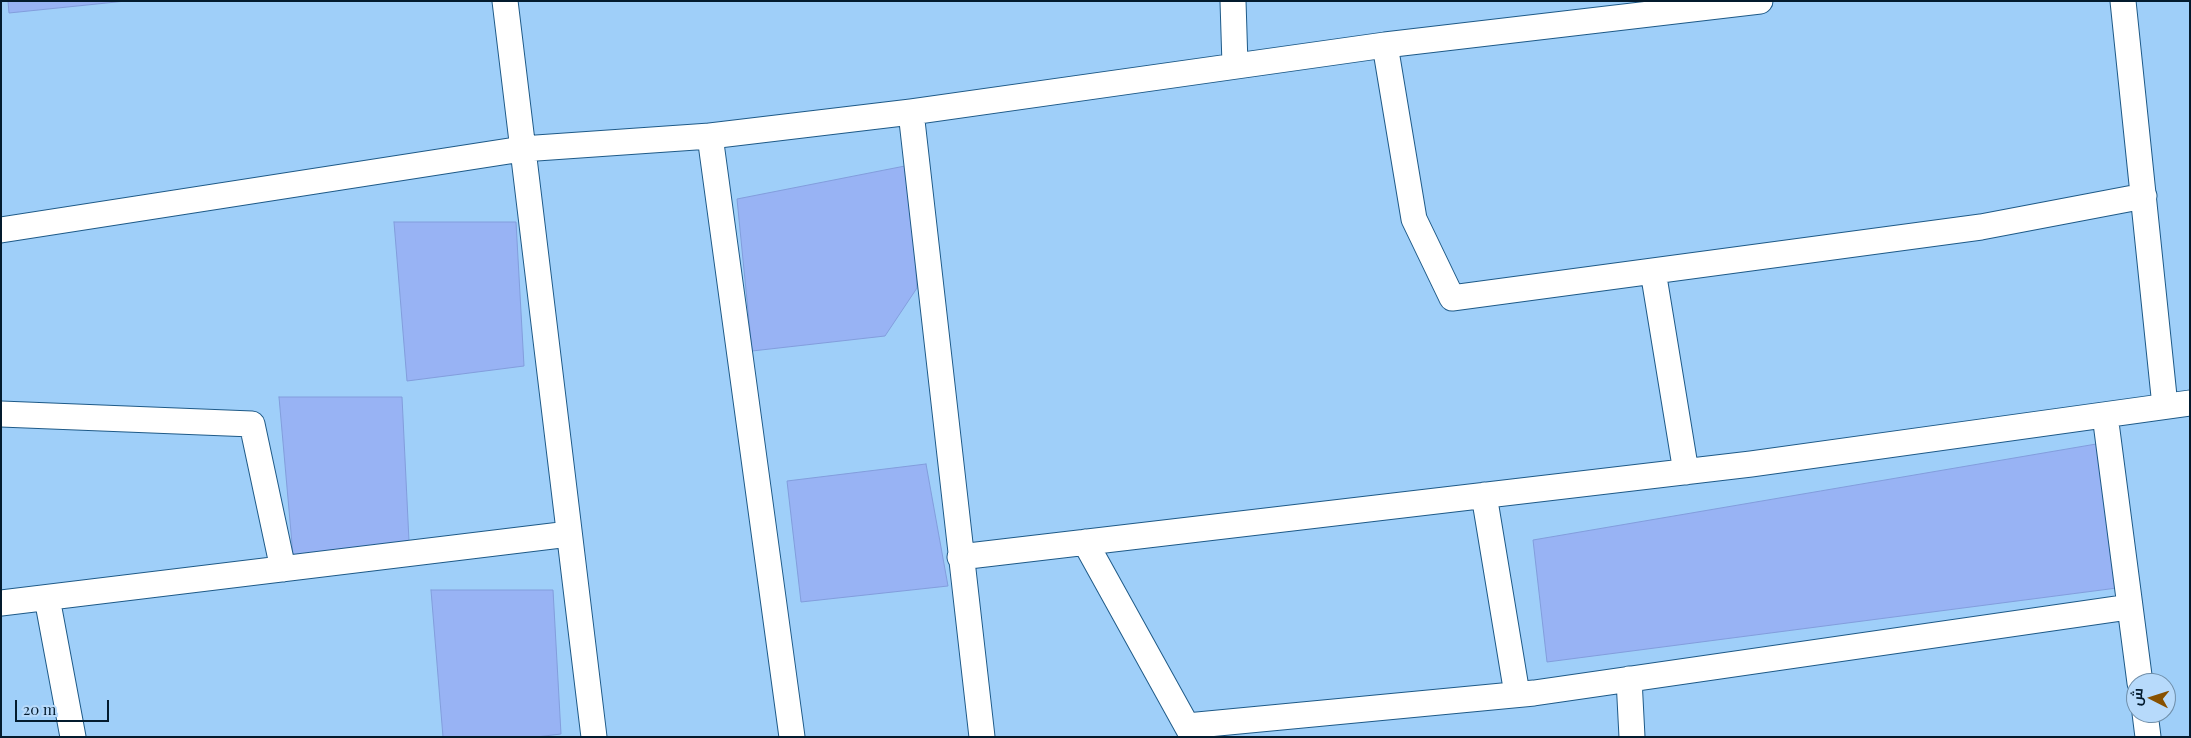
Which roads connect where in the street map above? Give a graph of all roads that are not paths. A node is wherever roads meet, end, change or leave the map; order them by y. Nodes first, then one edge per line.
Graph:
1 (505, 1) edge
2 (1233, 1) edge
3 (1760, 1) edge
4 (2123, 1) edge
5 (1385, 44) junction
6 (1235, 65) junction
7 (911, 112) junction
8 (710, 136) junction
9 (522, 149) junction
10 (2144, 196) junction
11 (1, 230) edge
12 (1653, 271) junction
13 (2190, 403) edge
14 (2165, 406) junction
15 (1, 414) edge
16 (2105, 415) junction
17 (1686, 472) junction
18 (1484, 496) junction
19 (569, 534) junction
20 (1085, 542) junction
21 (960, 557) junction
22 (283, 569) junction
23 (47, 598) junction
24 (1, 603) edge
25 (2129, 608) junction
26 (2139, 673) edge
27 (1629, 679) junction
28 (1517, 694) junction
29 (2146, 723) edge
30 (1190, 731) edge
31 (73, 737) edge
32 (594, 737) edge
33 (792, 737) edge
34 (982, 737) edge
35 (1632, 737) edge
36 (2148, 737) edge

1 - 9 street
2 - 6 street
3 - 5 street
4 - 10 street
5 - 6 street
5 - 12 street
6 - 7 street
7 - 8 street
7 - 21 street
8 - 9 street
8 - 33 street
9 - 11 street
9 - 19 street
10 - 12 street
10 - 14 street
12 - 17 street
13 - 14 street
14 - 16 street
15 - 22 street
16 - 17 street
16 - 25 street
17 - 18 street
18 - 20 street
18 - 28 street
19 - 22 street
19 - 32 street
20 - 21 street
20 - 30 street
21 - 34 street
22 - 23 street
23 - 24 street
23 - 31 street
25 - 26 street
25 - 27 street
27 - 28 street
27 - 35 street
28 - 30 street
29 - 36 street

